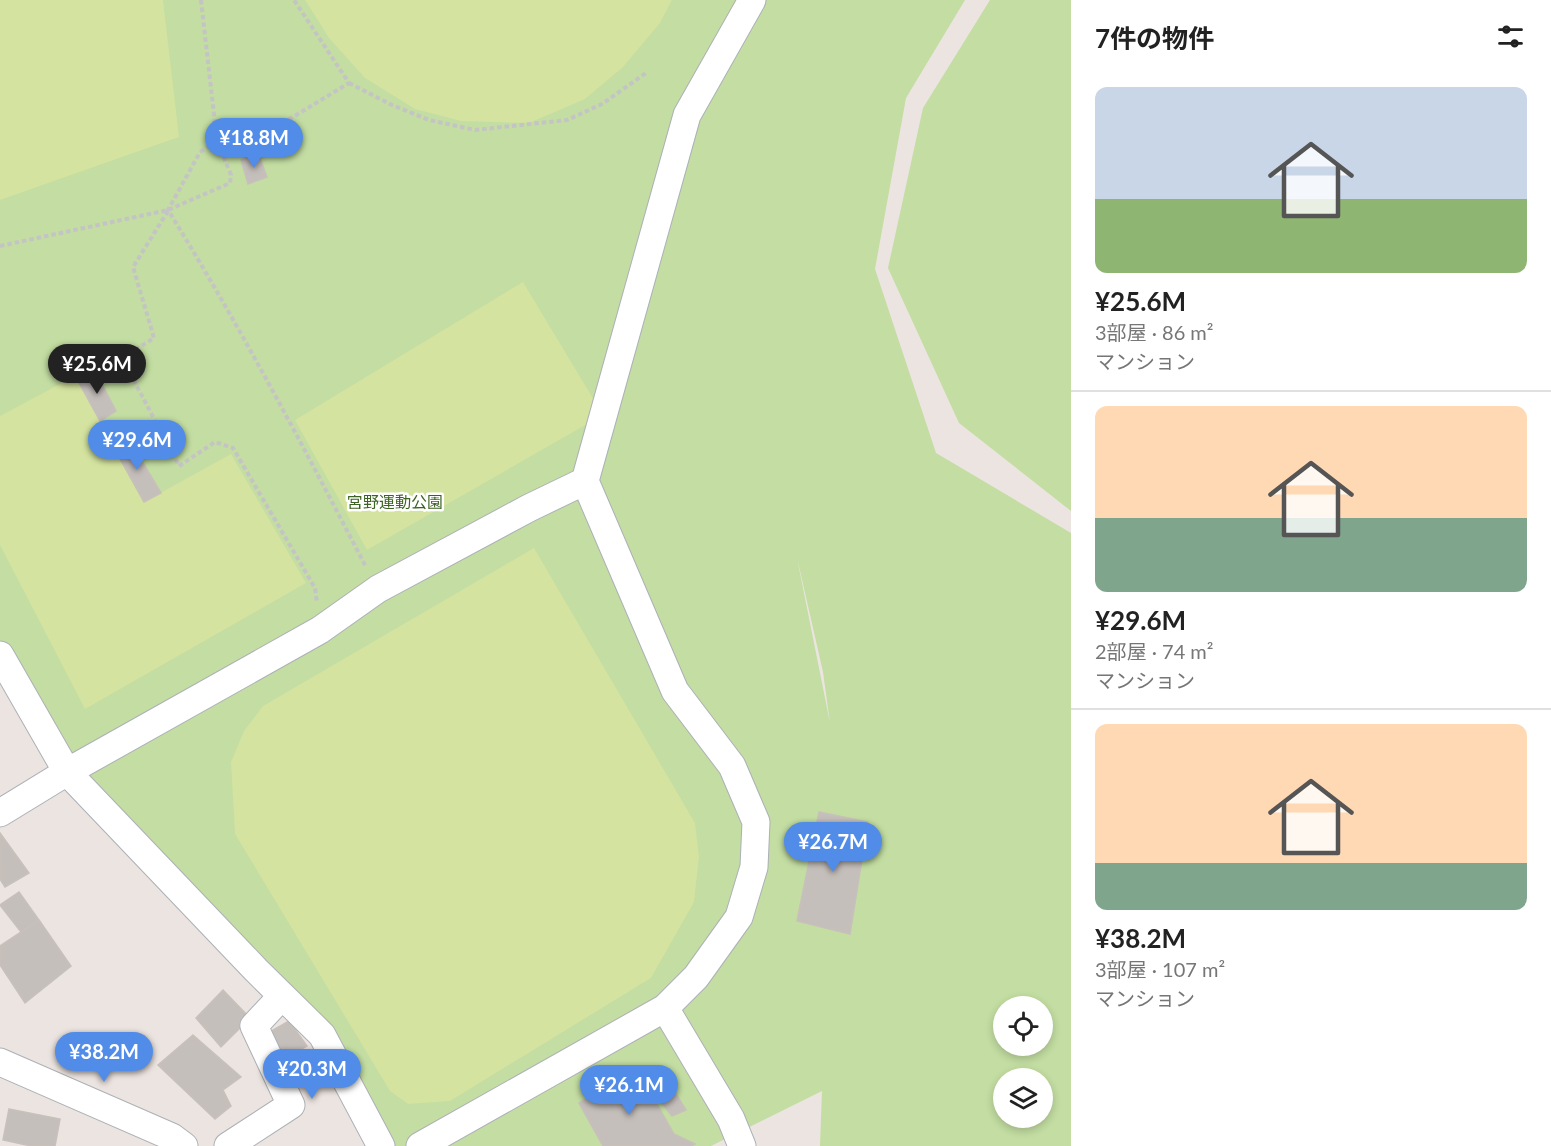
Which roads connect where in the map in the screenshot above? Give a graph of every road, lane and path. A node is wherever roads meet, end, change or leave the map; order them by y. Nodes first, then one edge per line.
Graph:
1 (201, 0) edge
2 (294, 0) edge
3 (752, 0) edge
4 (646, 73) dead end
5 (350, 83) junction
6 (218, 141) junction
7 (168, 210) junction
8 (0, 246) edge
9 (585, 481) junction
10 (378, 589) junction
11 (320, 630) junction
12 (0, 655) edge
13 (67, 772) junction
14 (0, 813) edge
15 (282, 996) junction
16 (666, 1008) junction
17 (0, 1062) edge
18 (184, 1146) edge
19 (228, 1146) edge
20 (381, 1146) edge
21 (420, 1146) edge
22 (742, 1146) edge

1 - 6 path
2 - 5 path
3 - 9 street
4 - 5 path
5 - 6 path
6 - 7 path
6 - 7 path
7 - 8 path
7 - 10 path
7 - 11 path
9 - 10 street
9 - 16 street
10 - 11 street
11 - 13 street
12 - 13 street
13 - 14 street
13 - 15 street
15 - 19 street
15 - 20 street
16 - 21 street
16 - 22 street
17 - 18 street

